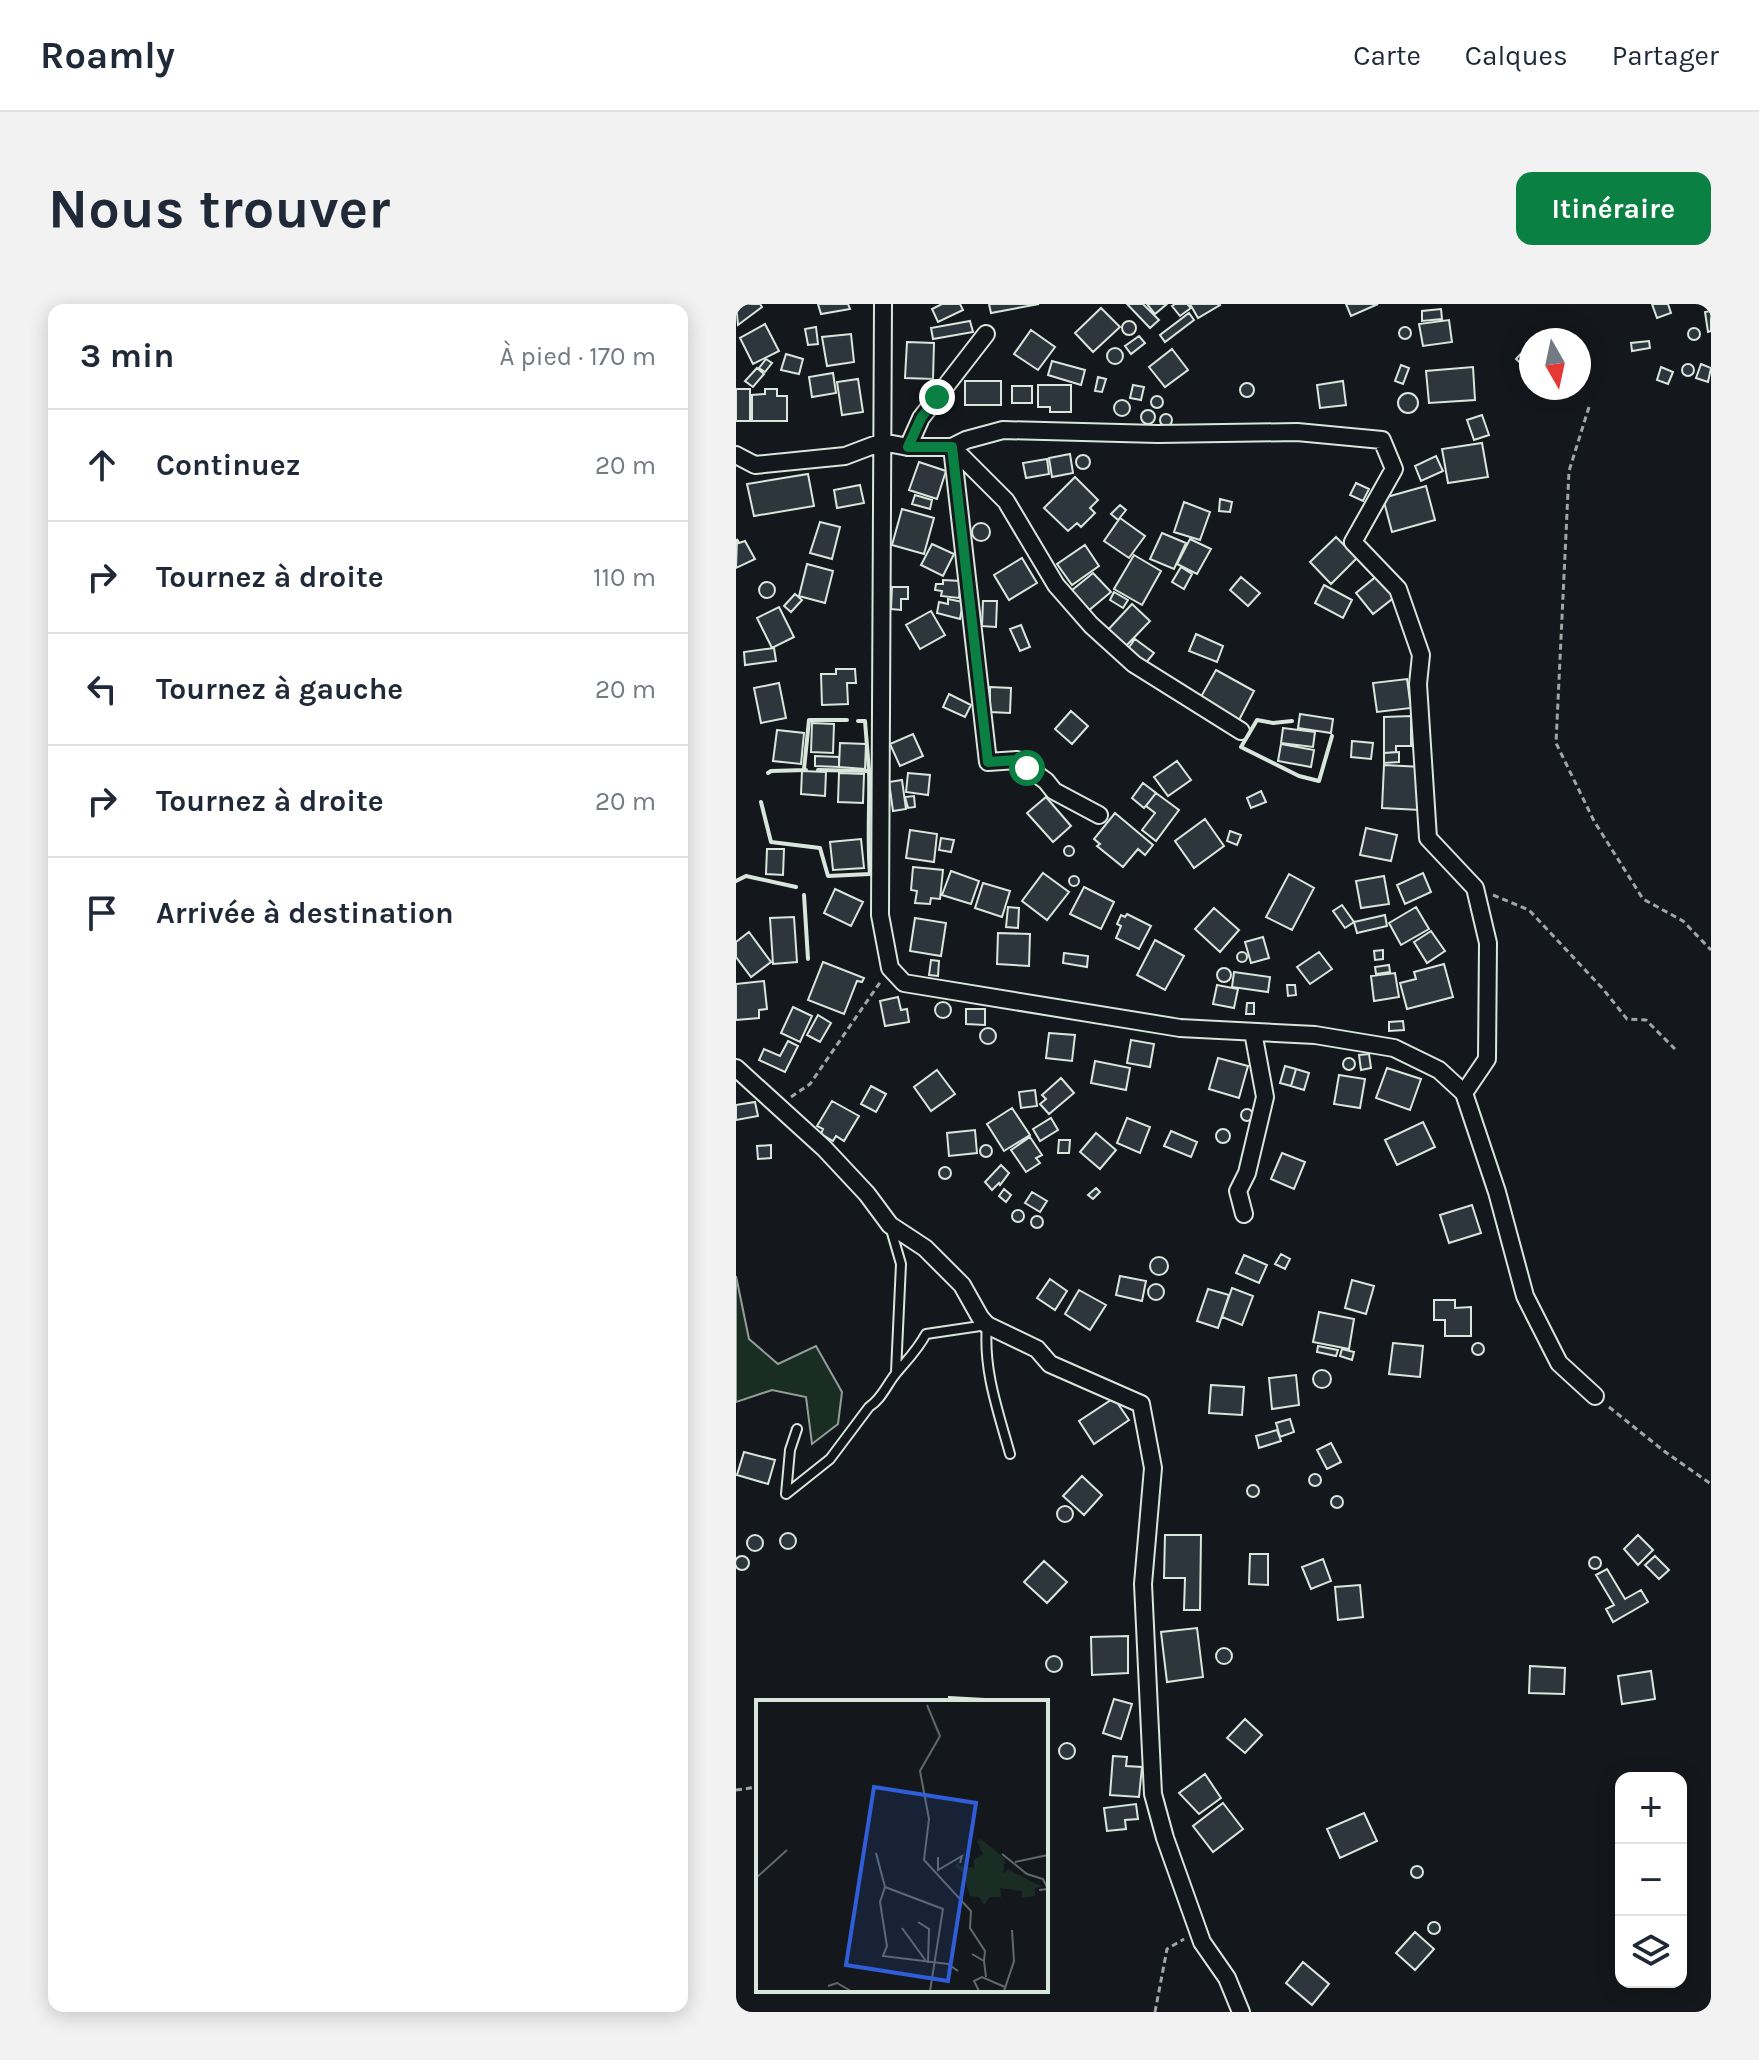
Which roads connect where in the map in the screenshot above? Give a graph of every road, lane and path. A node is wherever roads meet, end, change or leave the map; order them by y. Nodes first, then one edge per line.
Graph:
1 (883, 304) edge
2 (986, 334) dead end
3 (1589, 407) dead end
4 (882, 442) junction
5 (908, 447) junction
6 (952, 447) junction
7 (736, 455) edge
8 (1241, 731) dead end
9 (1099, 815) dead end
10 (1475, 888) junction
11 (1711, 950) edge
12 (890, 968) junction
13 (1253, 1032) junction
14 (1675, 1049) dead end
15 (736, 1068) edge
16 (1464, 1093) junction
17 (777, 1107) junction
18 (1244, 1214) dead end
19 (890, 1225) junction
20 (987, 1325) junction
21 (896, 1372) junction
22 (1595, 1396) joint
23 (797, 1429) dead end
24 (1010, 1454) dead end
25 (1711, 1484) edge
26 (756, 1787) edge
27 (736, 1790) edge
28 (1198, 1931) junction
29 (1155, 2012) edge
30 (1241, 2012) edge

1 - 4 street
2 - 5 street
3 - 11 path
4 - 5 street
4 - 7 street
4 - 12 street
5 - 6 street
6 - 8 street
6 - 9 street
6 - 10 street
10 - 14 path
10 - 16 street
12 - 13 street
12 - 17 path
13 - 16 street
13 - 18 street
15 - 17 street
16 - 22 street
17 - 19 street
19 - 20 street
19 - 21 lane
20 - 21 lane
20 - 24 lane
20 - 28 street
21 - 23 lane
22 - 25 path
26 - 27 path
28 - 29 path
28 - 30 street

